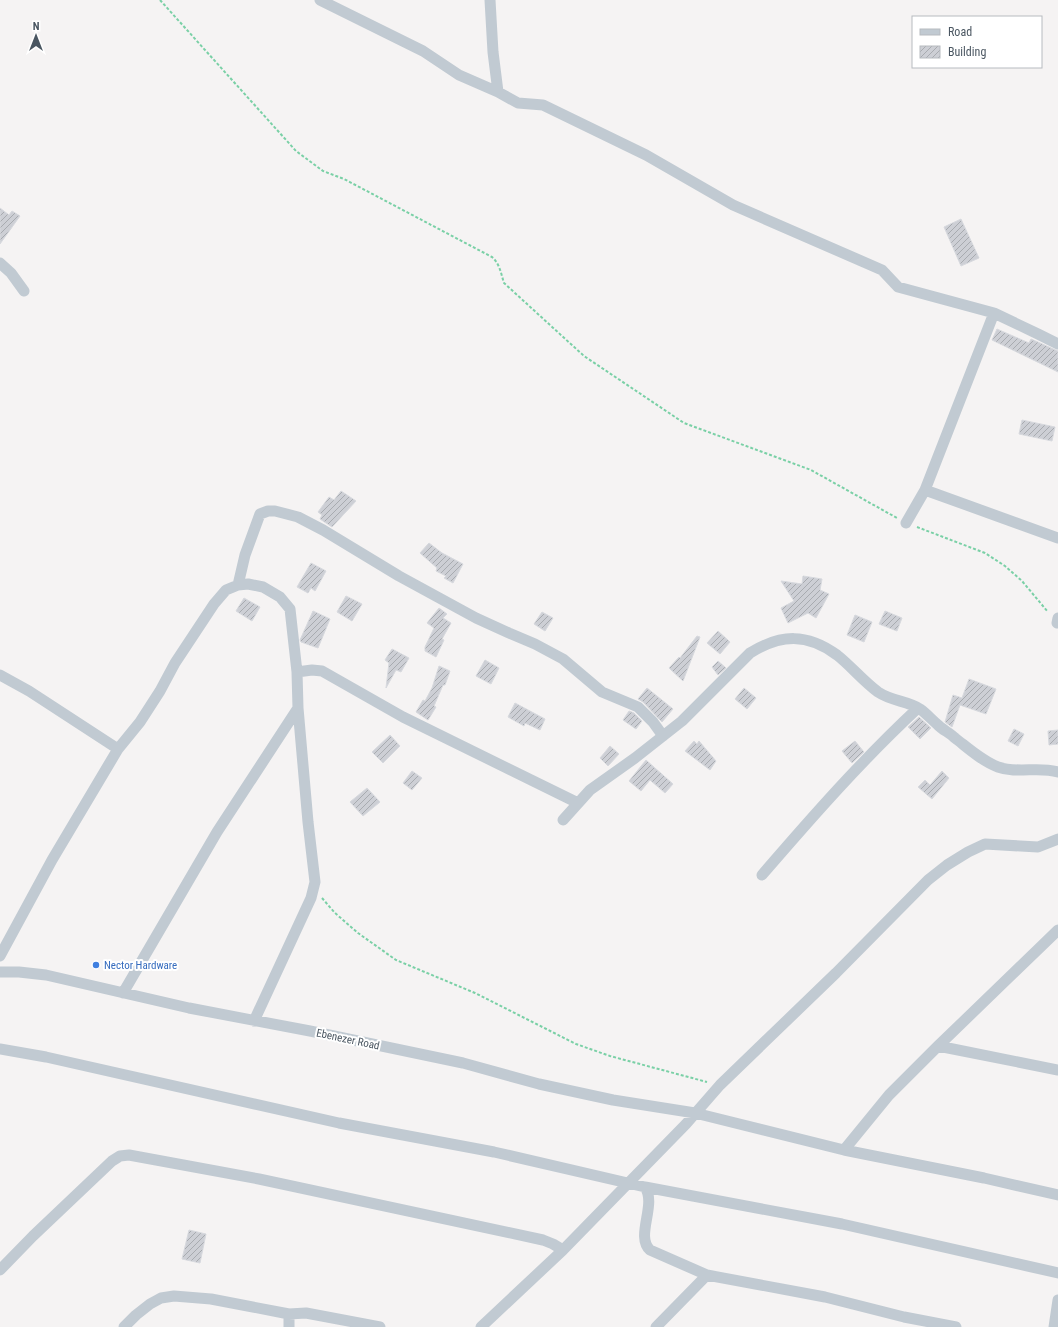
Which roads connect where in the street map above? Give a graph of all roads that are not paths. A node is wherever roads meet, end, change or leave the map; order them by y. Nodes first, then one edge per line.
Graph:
1 (320, 0) edge
2 (490, 0) edge
3 (498, 92) junction
4 (0, 263) edge
5 (24, 291) dead end
6 (994, 313) junction
7 (1058, 344) edge
8 (925, 490) junction
9 (906, 523) road end
10 (1058, 538) edge
11 (238, 585) junction
12 (297, 672) junction
13 (0, 675) edge
14 (298, 708) junction
15 (918, 708) junction
16 (663, 736) junction
17 (118, 749) junction
18 (1058, 772) edge
19 (578, 803) junction
20 (563, 820) dead end
21 (1058, 839) edge
22 (762, 875) dead end
23 (1058, 930) edge
24 (1046, 943) junction
25 (1058, 945) edge
26 (0, 956) edge
27 (0, 972) edge
28 (123, 993) junction
29 (254, 1021) junction
30 (938, 1046) junction
31 (0, 1049) edge
32 (1058, 1070) edge
33 (695, 1113) junction
34 (844, 1150) junction
35 (628, 1182) junction
36 (645, 1187) junction
37 (1058, 1195) edge
38 (563, 1250) junction
39 (0, 1270) edge
40 (1058, 1273) edge
41 (707, 1275) junction
42 (1058, 1300) edge
43 (288, 1314) junction
44 (124, 1327) edge
45 (289, 1327) edge
46 (380, 1327) edge
47 (481, 1327) edge
48 (656, 1327) edge
49 (956, 1327) edge
50 (1054, 1327) edge

1 - 3 street
2 - 3 street
3 - 6 street
4 - 5 street
6 - 7 street
6 - 8 street
8 - 9 street
8 - 10 street
11 - 12 street
11 - 16 street
11 - 17 street
12 - 14 street
12 - 19 street
13 - 17 street
14 - 28 street
14 - 29 street
15 - 16 street
15 - 18 street
15 - 22 street
16 - 19 street
17 - 26 street
19 - 20 street
21 - 33 street
23 - 24 street
24 - 25 street
24 - 30 street
27 - 28 street, Ebenezer Road
28 - 29 street, Ebenezer Road
29 - 33 street, Ebenezer Road
30 - 32 street
30 - 34 street
31 - 35 street
33 - 34 street, Ebenezer Road
33 - 35 street
34 - 37 street, Ebenezer Road
35 - 36 street
35 - 38 street
36 - 40 street
36 - 41 street
38 - 39 street
38 - 47 street
41 - 48 street
41 - 49 street
42 - 50 street
43 - 44 street
43 - 45 street
43 - 46 street

